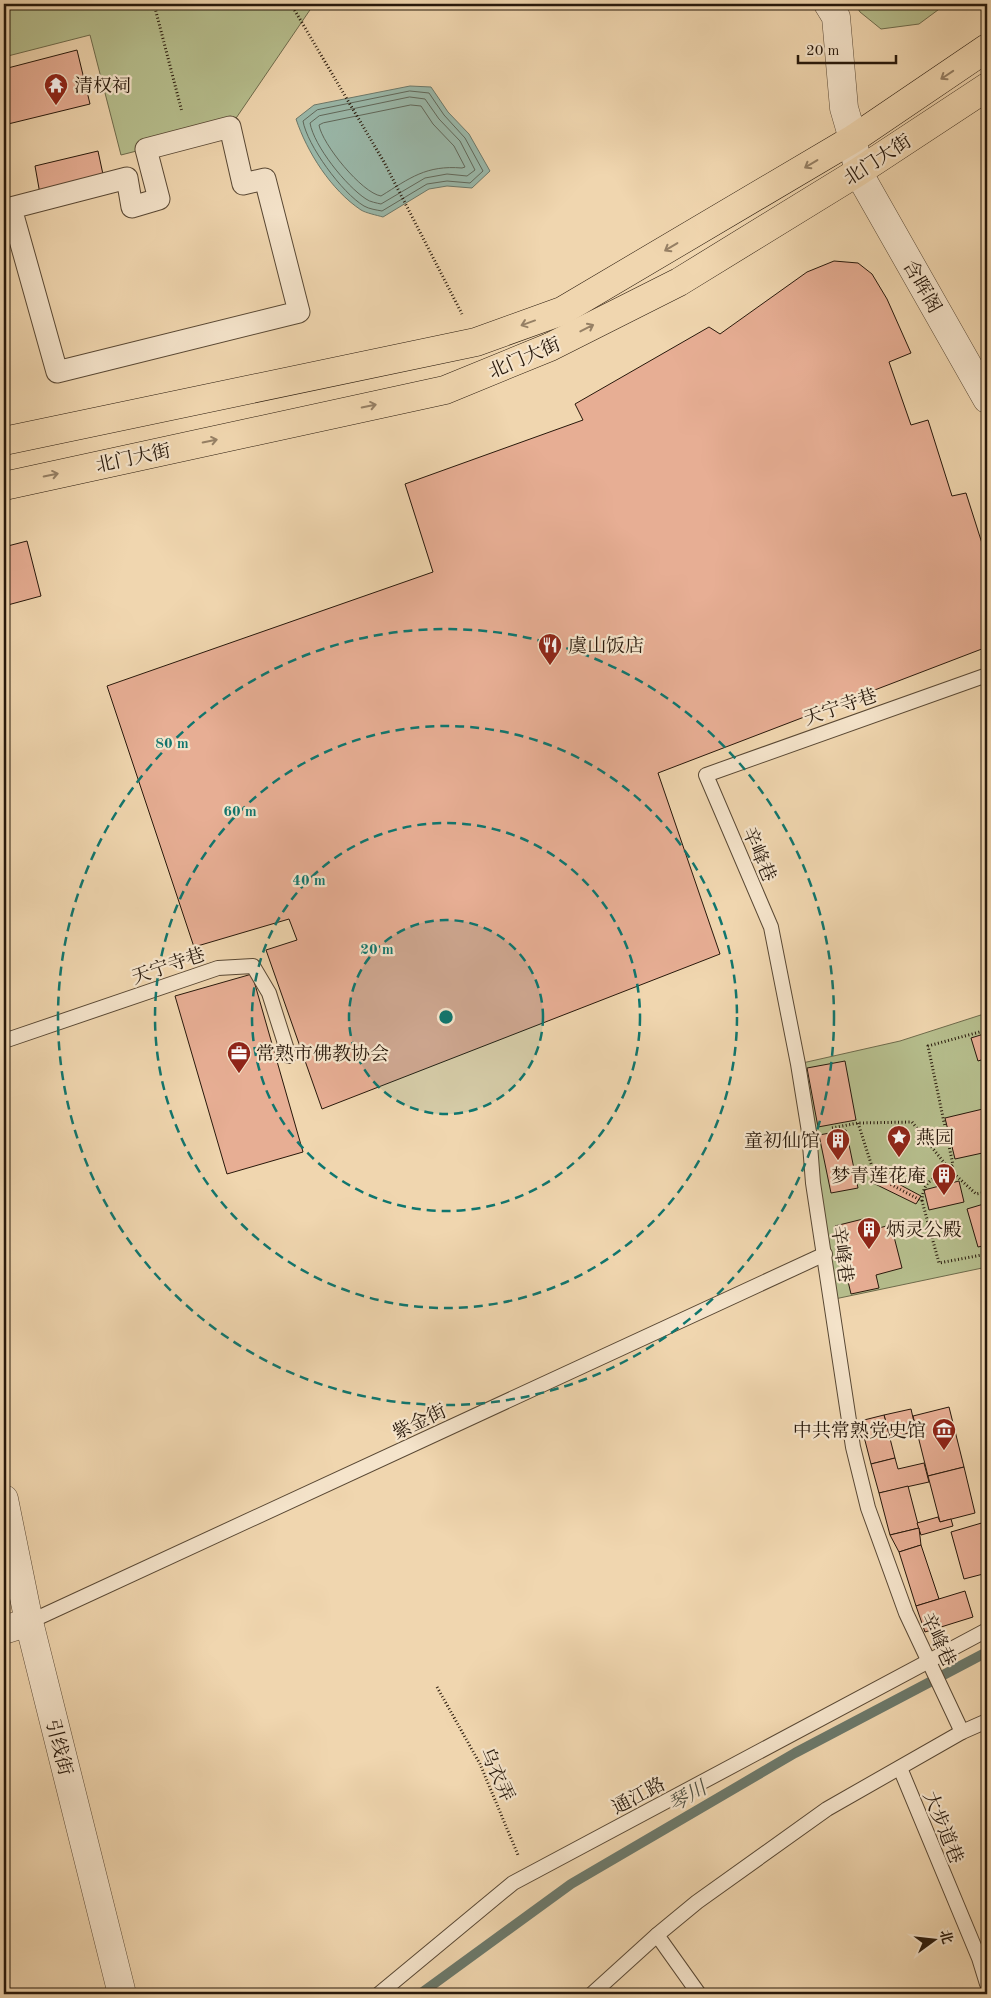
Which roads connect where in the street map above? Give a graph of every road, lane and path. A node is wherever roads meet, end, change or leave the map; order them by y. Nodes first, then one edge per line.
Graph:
1 (154, 4) edge
2 (291, 4) edge
3 (828, 4) edge
4 (987, 48) edge
5 (987, 86) edge
6 (188, 137) junction
7 (853, 139) junction
8 (858, 172) junction
9 (476, 342) junction
10 (987, 399) edge
11 (4, 441) edge
12 (4, 486) edge
13 (987, 675) edge
14 (706, 774) joint
15 (987, 1030) edge
16 (4, 1041) edge
17 (289, 1056) dead end
18 (858, 1123) junction
19 (809, 1132) junction
20 (949, 1169) junction
21 (987, 1192) edge
22 (922, 1201) junction
23 (825, 1254) junction
24 (987, 1254) edge
25 (4, 1499) edge
26 (29, 1622) junction
27 (4, 1630) edge
28 (987, 1630) edge
29 (927, 1661) junction
30 (437, 1687) dead end
31 (987, 1721) edge
32 (962, 1732) junction
33 (900, 1768) junction
34 (527, 1875) junction
35 (657, 1935) junction
36 (987, 1984) edge
37 (122, 1994) edge
38 (379, 1994) edge
39 (592, 1994) edge
40 (699, 1994) edge

1 - 6 path
2 - 9 path
3 - 7 street
4 -> 7 main road, 北门大街
5 - 8 main road, 北门大街
6 - 6 street
7 - 8 street
7 -> 9 main road, 北门大街
8 - 10 street, 含晖阁
12 -> 8 main road, 北门大街
9 - 11 main road, 北门大街
13 - 14 lane, 天宁寺巷
14 - 19 lane, 辛峰巷
15 - 20 path
16 - 17 lane, 天宁寺巷
18 - 19 path
18 - 20 path
18 - 22 path
19 - 23 lane, 辛峰巷
20 - 21 path
20 - 22 path
22 - 24 path
23 - 26 lane, 紫金街
23 - 29 lane, 辛峰巷
25 - 26 street, 引线街
26 - 27 street
26 - 37 street, 引线街
28 - 29 lane, 通江路
29 - 32 lane, 辛峰巷
29 - 34 lane, 通江路
30 - 34 path, 乌衣弄
31 - 32 lane
32 - 33 lane
33 - 35 lane
33 - 36 lane, 大步道巷
34 - 38 lane, 通江路
35 - 39 lane
35 - 40 lane

